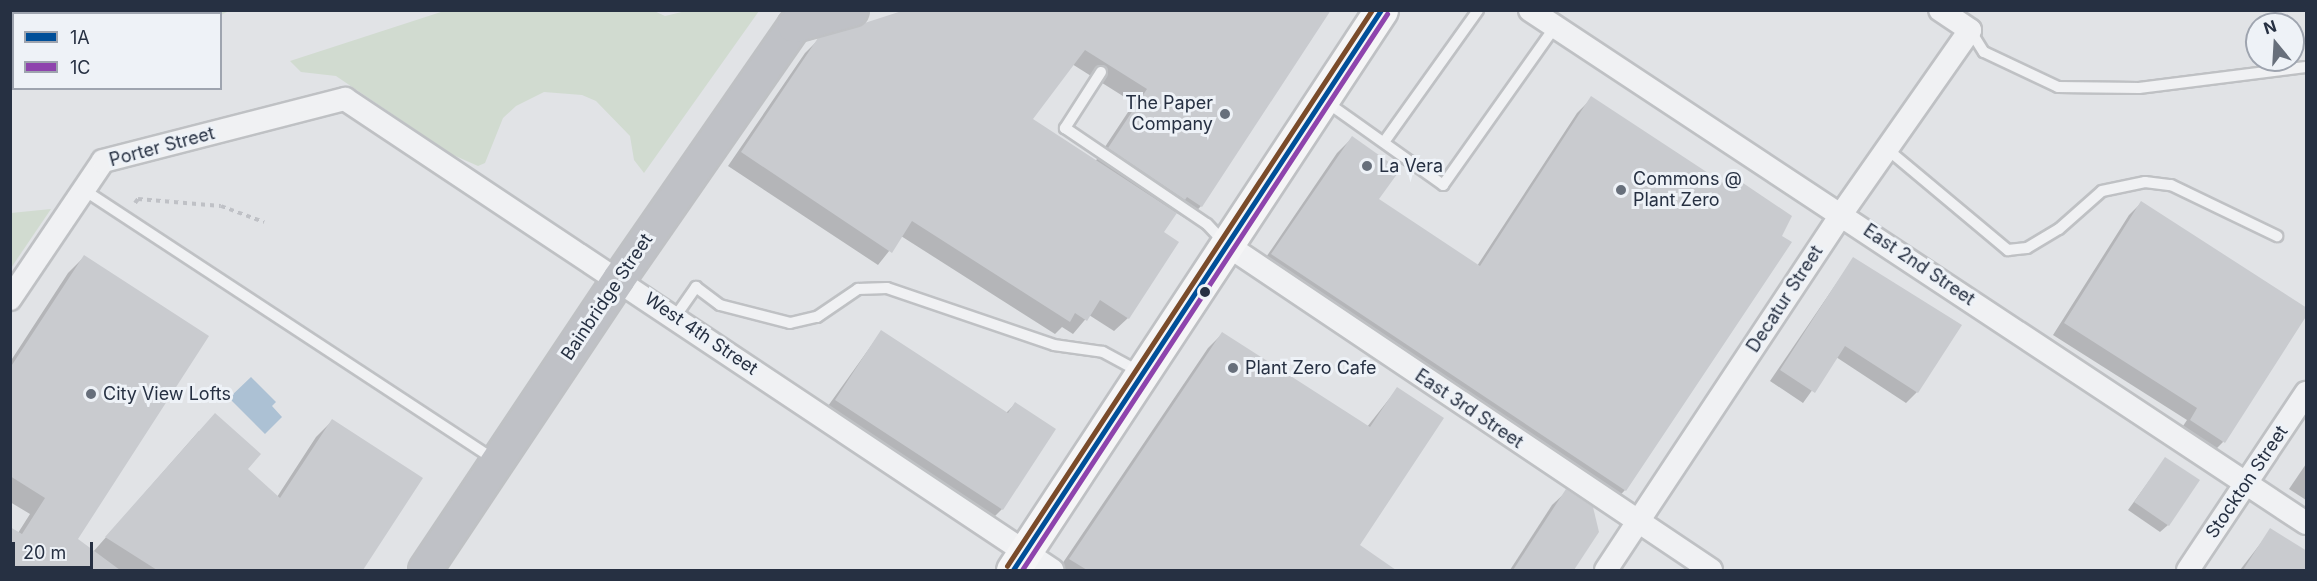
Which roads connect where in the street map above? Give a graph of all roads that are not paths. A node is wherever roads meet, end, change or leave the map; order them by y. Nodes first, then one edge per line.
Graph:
1 (852, 10) edge
2 (1381, 10) edge
3 (1478, 10) edge
4 (1530, 10) edge
5 (1940, 10) edge
6 (1555, 27) junction
7 (1970, 30) junction
8 (2307, 67) edge
9 (1101, 72) dead end
10 (345, 99) joint
11 (1323, 100) junction
12 (1384, 142) junction
13 (1887, 149) junction
14 (84, 190) junction
15 (1842, 213) junction
16 (2277, 236) dead end
17 (1227, 245) junction
18 (619, 279) junction
19 (10, 298) edge
20 (675, 317) junction
21 (1143, 374) junction
22 (2307, 393) edge
23 (497, 461) junction
24 (2245, 483) junction
25 (1637, 522) junction
26 (2307, 523) edge
27 (1019, 562) edge
28 (424, 570) edge
29 (1052, 570) edge
30 (1606, 570) edge
31 (1711, 570) edge
32 (2188, 570) edge

1 - 18 street, Bainbridge Street
2 - 11 main road
3 - 12 lane
4 - 6 street, East 2nd Street
5 - 7 street
6 - 12 lane
6 - 15 street, East 2nd Street
7 - 8 lane
7 - 13 street, Decatur Street
9 - 17 lane
10 - 14 street, Porter Street
10 - 18 street, West 4th Street
11 - 12 lane
11 - 17 main road
13 - 15 street, Decatur Street
13 - 16 lane
14 - 19 street, Porter Street
14 - 23 lane
15 - 24 street, East 2nd Street
15 - 25 street, Decatur Street
17 - 21 main road
17 - 25 street, East 3rd Street
18 - 20 street, West 4th Street
18 - 23 street, Bainbridge Street
20 - 21 lane
20 - 27 street, West 4th Street
21 - 27 main road
22 - 24 street, Stockton Street
23 - 28 street, Bainbridge Street
24 - 26 street, East 2nd Street
24 - 32 street, Stockton Street
25 - 30 street, Decatur Street
25 - 31 street, East 3rd Street
27 - 29 street, West 4th Street

